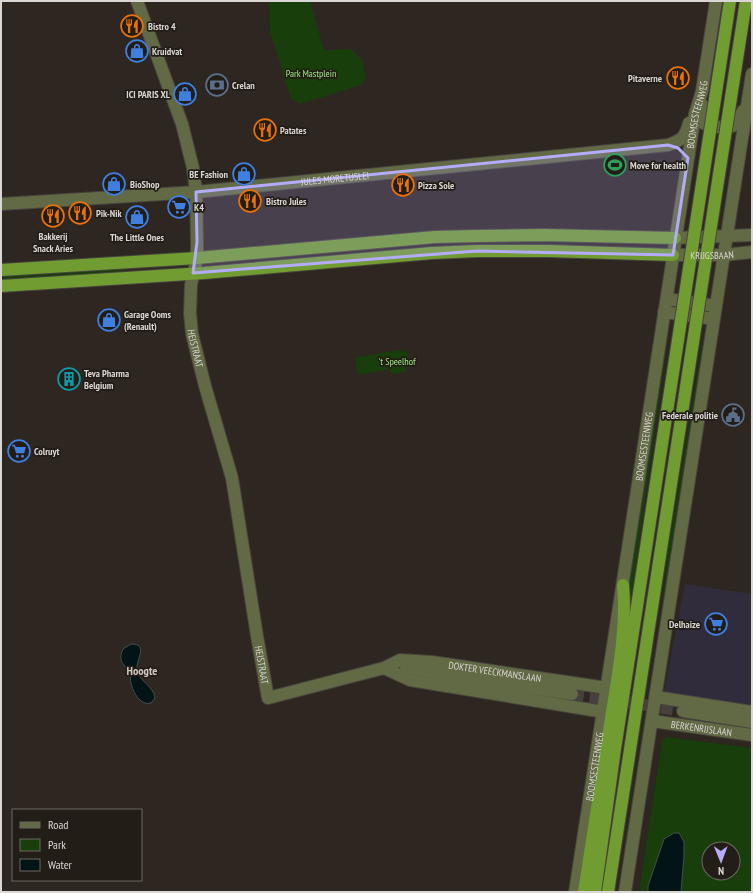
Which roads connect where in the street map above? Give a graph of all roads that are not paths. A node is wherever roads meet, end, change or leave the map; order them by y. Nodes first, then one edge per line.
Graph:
1 (137, 1) edge
2 (716, 1) edge
3 (730, 1) edge
4 (746, 1) edge
5 (752, 74) edge
6 (702, 91) junction
7 (747, 106) junction
8 (695, 114) junction
9 (745, 121) junction
10 (752, 131) edge
11 (752, 140) edge
12 (668, 145) junction
13 (688, 158) junction
14 (739, 160) junction
15 (196, 192) junction
16 (1, 204) edge
17 (752, 235) edge
18 (726, 237) junction
19 (675, 238) junction
20 (752, 252) edge
21 (724, 254) junction
22 (673, 255) junction
23 (197, 258) junction
24 (1, 270) edge
25 (193, 273) junction
26 (1, 286) edge
27 (667, 299) junction
28 (716, 306) junction
29 (664, 312) junction
30 (714, 319) junction
31 (623, 585) junction
32 (384, 668) junction
33 (607, 688) junction
34 (572, 694) tunnel mouth
35 (656, 697) junction
36 (268, 698) joint
37 (683, 711) tunnel mouth
38 (604, 712) junction
39 (752, 712) edge
40 (652, 721) junction
41 (752, 722) edge
42 (752, 735) edge
43 (575, 892) edge
44 (584, 892) edge
45 (595, 892) edge
46 (608, 892) edge
47 (625, 892) edge

1 - 15 street, HEISTRAAT
2 - 6 street, BOOMSESTEENWEG
3 - 45 highway, bridge
4 - 46 highway, bridge
5 - 7 street
6 - 7 street
6 - 8 street, BOOMSESTEENWEG
7 - 9 street
8 - 12 street, JULES MORETUSLEI
8 - 13 street, BOOMSESTEENWEG
9 - 10 street
9 - 14 street
11 - 14 street
12 - 13 street
12 - 15 street, JULES MORETUSLEI
13 - 19 street, BOOMSESTEENWEG
14 - 18 street
15 - 16 street, JULES MORETUSLEI
15 - 23 street, HEISTRAAT
17 - 18 street, KRIJGSBAAN
18 - 19 street, KRIJGSBAAN
18 - 21 street
19 - 22 street, BOOMSESTEENWEG
19 - 23 highway
20 - 21 street, KRIJGSBAAN
21 - 22 street, KRIJGSBAAN
21 - 28 street
22 - 25 highway
22 - 27 street, BOOMSESTEENWEG
23 - 24 highway
23 - 25 street, HEISTRAAT
25 - 26 highway
25 - 36 street, HEISTRAAT
27 - 28 street
27 - 29 street, BOOMSESTEENWEG
28 - 30 street
29 - 30 street
29 - 31 street, BOOMSESTEENWEG
30 - 35 street
31 - 33 street, BOOMSESTEENWEG
31 - 44 highway
32 - 33 street, DOKTER VEECKMANSLAAN
32 - 34 street
32 - 36 street, DOKTER VEECKMANSLAAN
32 - 38 street
33 - 38 street, BOOMSESTEENWEG
35 - 39 street
35 - 40 street
37 - 41 street
38 - 43 street, BOOMSESTEENWEG
40 - 42 street, BERKENRIJSLAAN
40 - 47 street

